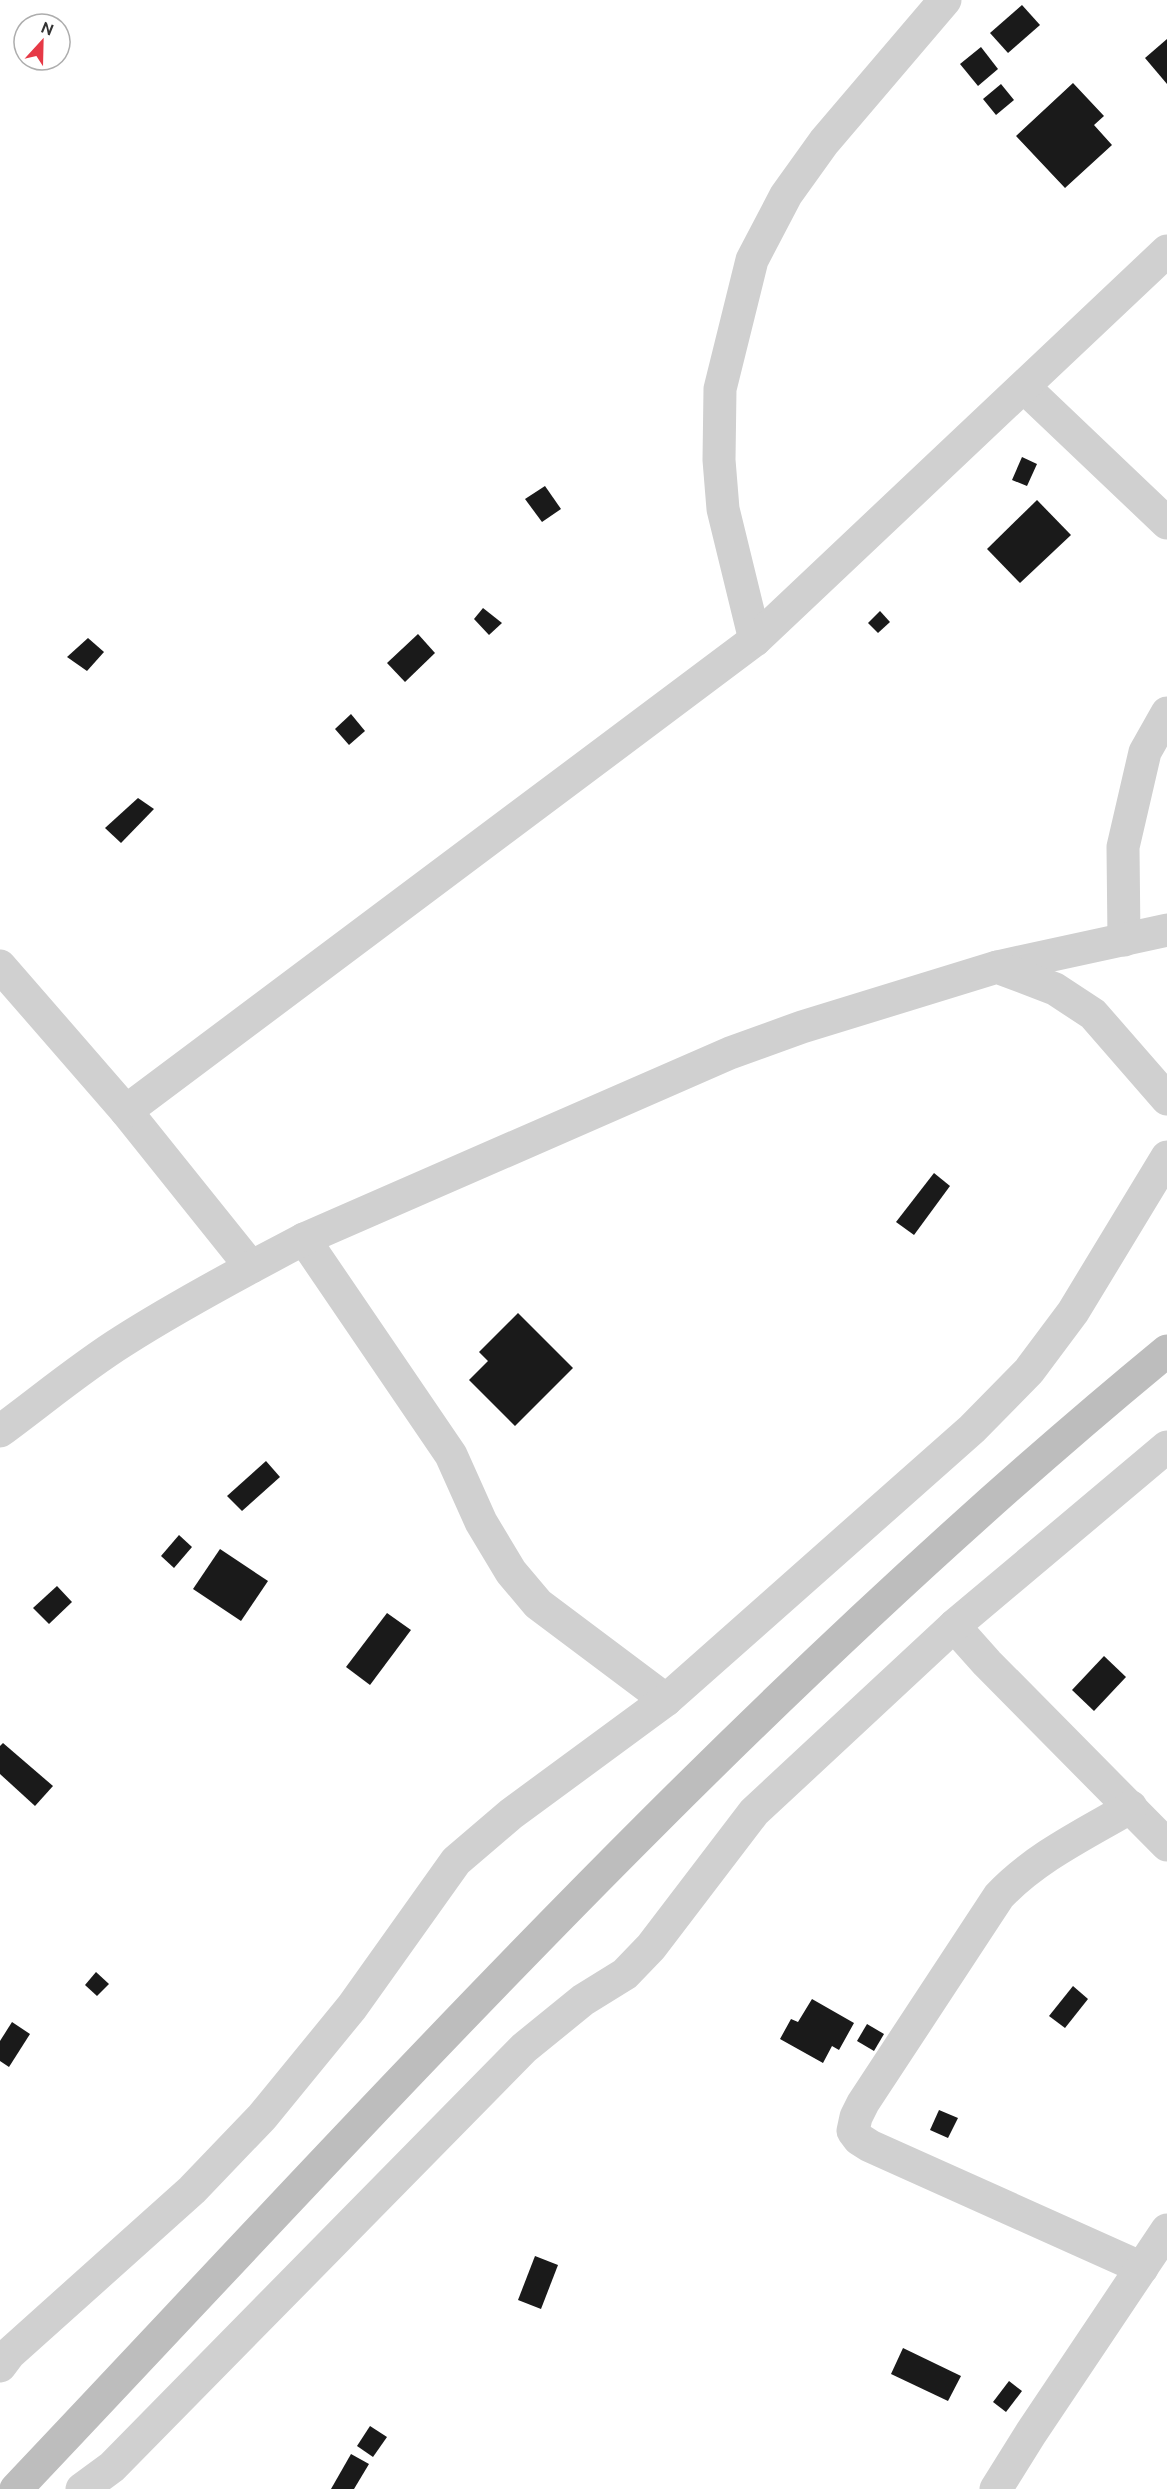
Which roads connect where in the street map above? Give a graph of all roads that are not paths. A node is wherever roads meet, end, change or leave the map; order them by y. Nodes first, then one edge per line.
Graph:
1 (945, 0) edge
2 (1167, 251) edge
3 (1024, 387) junction
4 (1167, 523) edge
5 (755, 640) junction
6 (1167, 713) edge
7 (1167, 930) edge
8 (1124, 940) junction
9 (0, 966) edge
10 (997, 967) junction
11 (1167, 1099) edge
12 (126, 1111) junction
13 (1167, 1157) edge
14 (304, 1239) junction
15 (251, 1267) junction
16 (1167, 1351) edge
17 (4, 1425) edge
18 (1167, 1447) edge
19 (954, 1626) junction
20 (666, 1700) junction
21 (1131, 1807) junction
22 (1167, 1845) edge
23 (1167, 2230) edge
24 (1142, 2268) junction
25 (0, 2366) edge
26 (16, 2489) edge
27 (82, 2489) edge
28 (996, 2489) edge

1 - 5 street
2 - 3 street
3 - 4 street
3 - 5 street
5 - 12 street
6 - 8 street
7 - 8 street
8 - 10 street
9 - 12 street
10 - 11 street
10 - 14 street
12 - 15 street
13 - 20 street
14 - 15 street
14 - 20 street
15 - 17 street
16 - 26 main road
18 - 19 street
19 - 21 street
19 - 27 street
20 - 25 street
21 - 22 street
21 - 24 street
23 - 24 street
24 - 28 street

